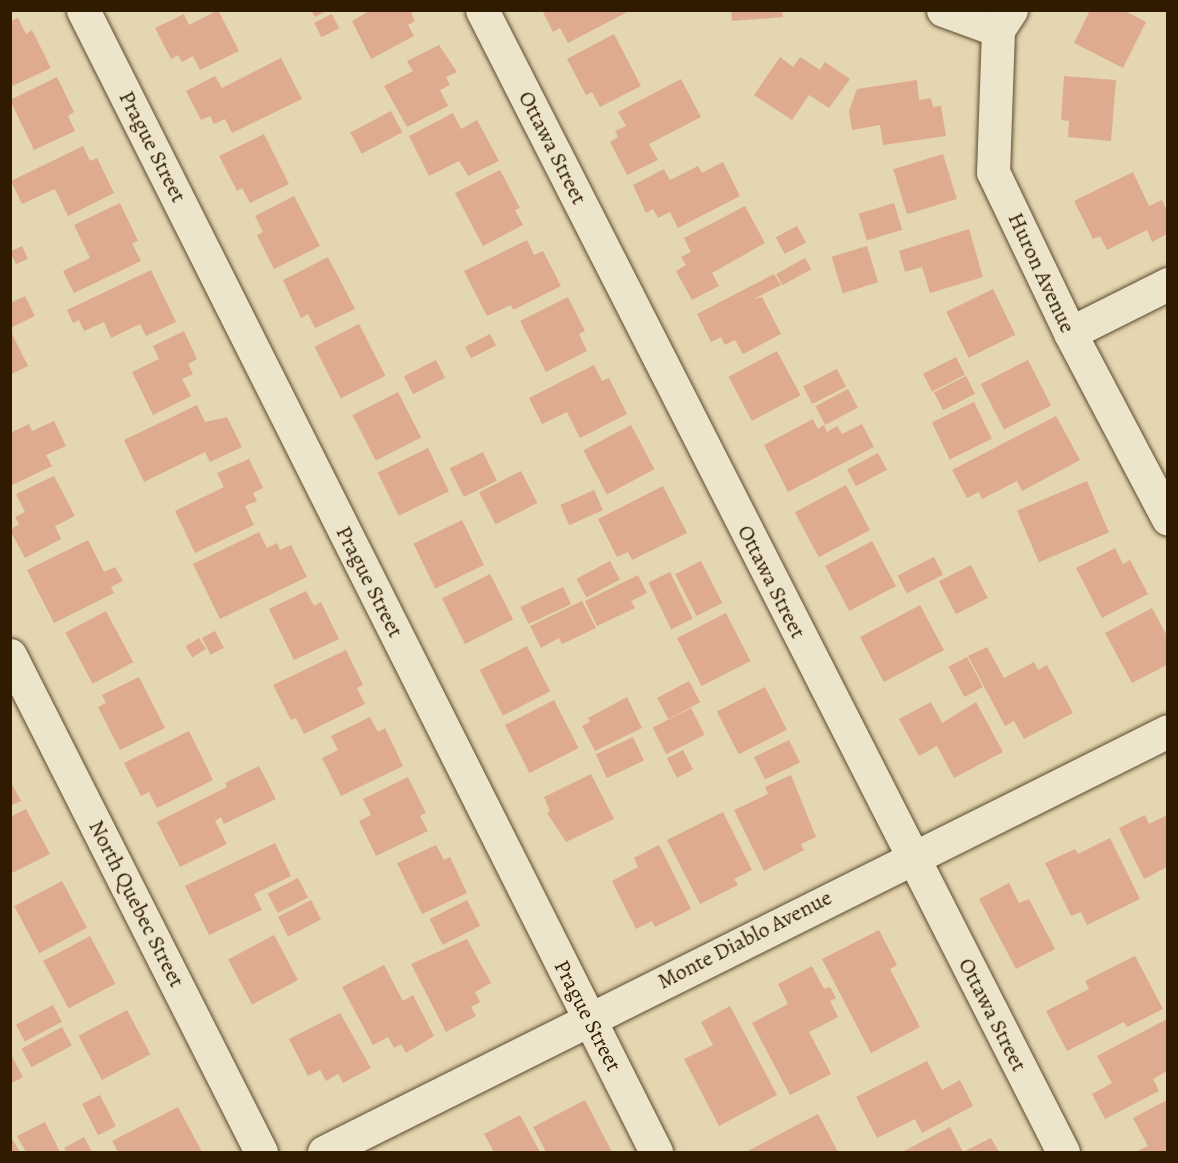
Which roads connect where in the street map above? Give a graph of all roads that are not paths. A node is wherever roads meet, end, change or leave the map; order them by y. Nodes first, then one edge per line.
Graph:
1 (84, 10) edge
2 (483, 10) edge
3 (943, 10) edge
4 (1005, 20) edge
5 (1167, 284) edge
6 (1070, 333) junction
7 (1167, 519) edge
8 (10, 655) edge
9 (1167, 731) edge
10 (910, 857) junction
11 (588, 1020) junction
12 (261, 1152) edge
13 (324, 1152) edge
14 (656, 1152) edge
15 (1063, 1152) edge

1 - 11 street, Prague Street
2 - 10 street, Ottawa Street
3 - 4 street
4 - 6 street, Huron Avenue
5 - 6 street
6 - 7 street, Huron Avenue
8 - 12 street, North Quebec Street
9 - 10 street, Monte Diablo Avenue
10 - 11 street, Monte Diablo Avenue
10 - 15 street, Ottawa Street
11 - 13 street, Monte Diablo Avenue
11 - 14 street, Prague Street

